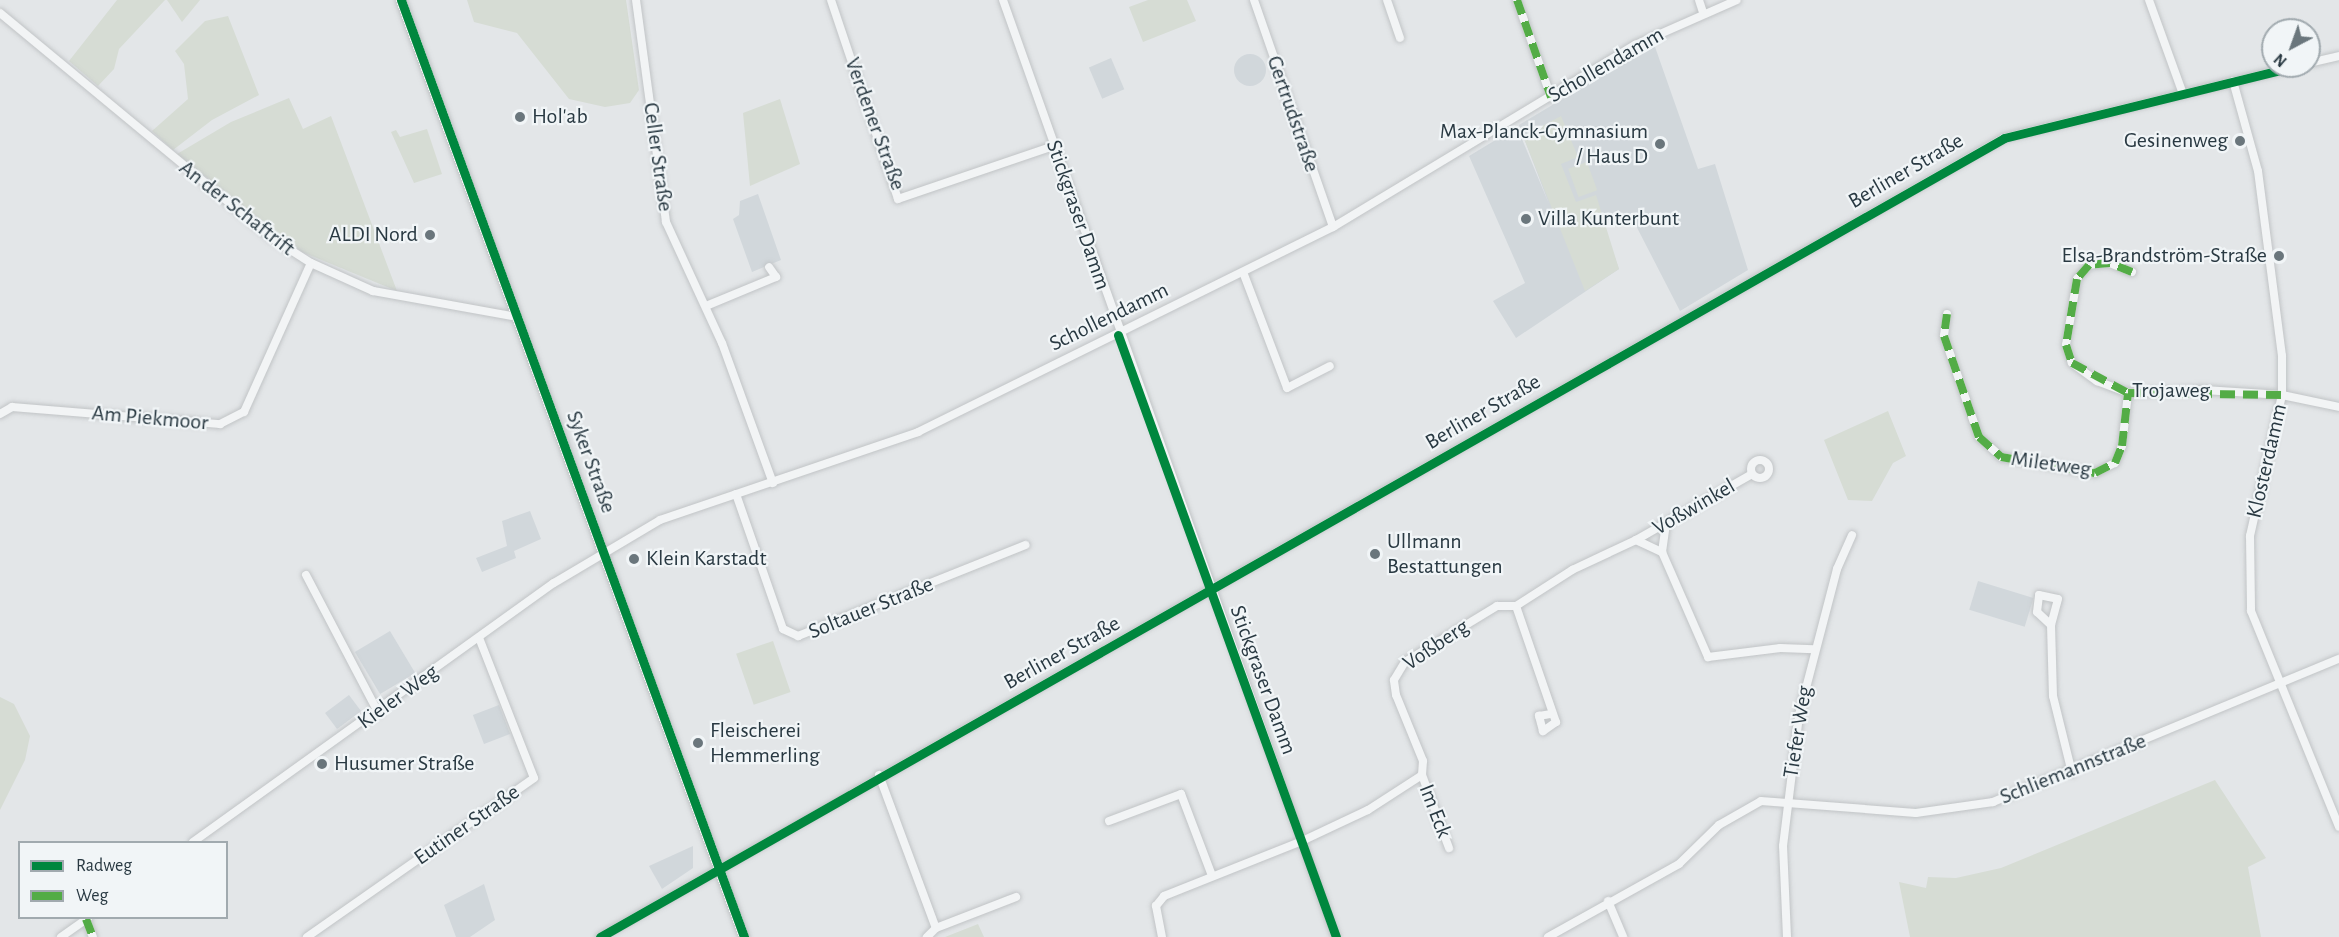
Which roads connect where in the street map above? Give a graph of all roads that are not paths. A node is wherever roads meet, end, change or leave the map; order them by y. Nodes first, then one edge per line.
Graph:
1 (401, 0) edge
2 (636, 0) edge
3 (831, 0) edge
4 (1003, 0) edge
5 (1254, 0) edge
6 (1386, 0) edge
7 (1517, 0) edge
8 (1699, 0) edge
9 (1737, 0) edge
10 (2150, 0) edge
11 (1703, 12) junction
12 (0, 13) edge
13 (1400, 38) dead end
14 (2339, 56) edge
15 (2321, 60) edge
16 (2261, 74) edge
17 (2233, 81) junction
18 (2183, 94) junction
19 (1551, 97) junction
20 (1054, 146) junction
21 (1333, 227) junction
22 (311, 263) junction
23 (769, 267) dead end
24 (1243, 272) junction
25 (2132, 272) dead end
26 (706, 306) junction
27 (1947, 314) dead end
28 (517, 317) junction
29 (1118, 335) junction
30 (1330, 366) dead end
31 (2128, 393) junction
32 (2282, 395) junction
33 (2339, 407) edge
34 (0, 414) edge
35 (1752, 474) dead end
36 (773, 483) junction
37 (736, 494) junction
38 (1666, 523) junction
39 (1852, 535) dead end
40 (1636, 540) junction
41 (1025, 545) dead end
42 (602, 552) junction
43 (1662, 552) junction
44 (306, 574) dead end
45 (1210, 592) junction
46 (1516, 606) junction
47 (2051, 625) dead end
48 (479, 638) junction
49 (1814, 649) junction
50 (2339, 659) edge
51 (2278, 685) junction
52 (378, 712) junction
53 (1550, 714) dead end
54 (2072, 773) junction
55 (879, 775) junction
56 (1422, 775) junction
57 (1788, 800) junction
58 (1109, 821) dead end
59 (2339, 828) edge
60 (196, 841) edge
61 (1302, 841) junction
62 (1449, 848) dead end
63 (719, 867) junction
64 (1211, 873) junction
65 (1016, 897) dead end
66 (1608, 901) junction
67 (86, 919) edge
68 (87, 919) edge
69 (936, 928) junction
70 (61, 937) edge
71 (93, 937) edge
72 (307, 937) edge
73 (600, 937) edge
74 (744, 937) edge
75 (927, 937) edge
76 (1162, 937) edge
77 (1336, 937) edge
78 (1548, 937) edge
79 (1623, 937) edge
80 (1787, 937) edge

1 - 28 main road, Syker Straße
2 - 26 street, Celler Straße
3 - 20 street, Verdener Straße
4 - 20 street, Stickgraser Damm
5 - 21 street, Gertrudstraße
6 - 13 street
7 - 19 street
8 - 11 street
9 - 11 street, Schollendamm
10 - 18 street
11 - 19 street, Schollendamm
12 - 22 street, An der Schaftrift
14 - 15 street
16 - 17 street, Berliner Straße
17 - 18 street, Berliner Straße
17 - 32 street, Klosterdamm
18 - 45 street, Berliner Straße
19 - 21 street, Schollendamm
20 - 29 street, Stickgraser Damm
21 - 24 street, Schollendamm
22 - 28 street, An der Schaftrift
22 - 34 street, Am Piekmoor
23 - 26 street
24 - 29 street, Schollendamm
24 - 30 street
25 - 31 street, Trojaweg
26 - 36 street, Celler Straße
27 - 31 street, Miletweg
28 - 42 main road, Syker Straße
29 - 36 street, Schollendamm
29 - 45 street, Stickgraser Damm
31 - 32 street, Trojaweg
32 - 33 street
32 - 51 street, Klosterdamm
35 - 38 street, Voßwinkel
36 - 37 street, Schollendamm
37 - 41 street, Soltauer Straße
37 - 42 street, Schollendamm
38 - 40 street, Voßwinkel
38 - 43 street
39 - 49 street, Tiefer Weg
40 - 43 street
40 - 46 street, Voßberg
42 - 48 street, Kieler Weg
42 - 63 main road, Syker Straße
43 - 49 street
44 - 52 street
45 - 55 street, Berliner Straße
45 - 61 street, Stickgraser Damm
46 - 53 street
46 - 56 street, Voßberg
47 - 54 street
48 - 52 street, Kieler Weg
48 - 72 street, Eutiner Straße
49 - 57 street, Tiefer Weg
50 - 51 street, Schliemannstraße
51 - 54 street, Schliemannstraße
51 - 59 street, Klosterdamm
52 - 60 street, Kieler Weg
54 - 57 street, Schliemannstraße
55 - 63 street, Berliner Straße
55 - 69 street
56 - 61 street
56 - 62 street, Im Eck
57 - 66 street, Schliemannstraße
57 - 80 street, Tiefer Weg
58 - 64 street
61 - 64 street
61 - 77 street, Stickgraser Damm
63 - 73 street, Berliner Straße
63 - 74 main road, Syker Straße
64 - 76 street
65 - 69 street
66 - 78 street, Schliemannstraße
66 - 79 street
67 - 70 street
68 - 71 street
69 - 75 street

